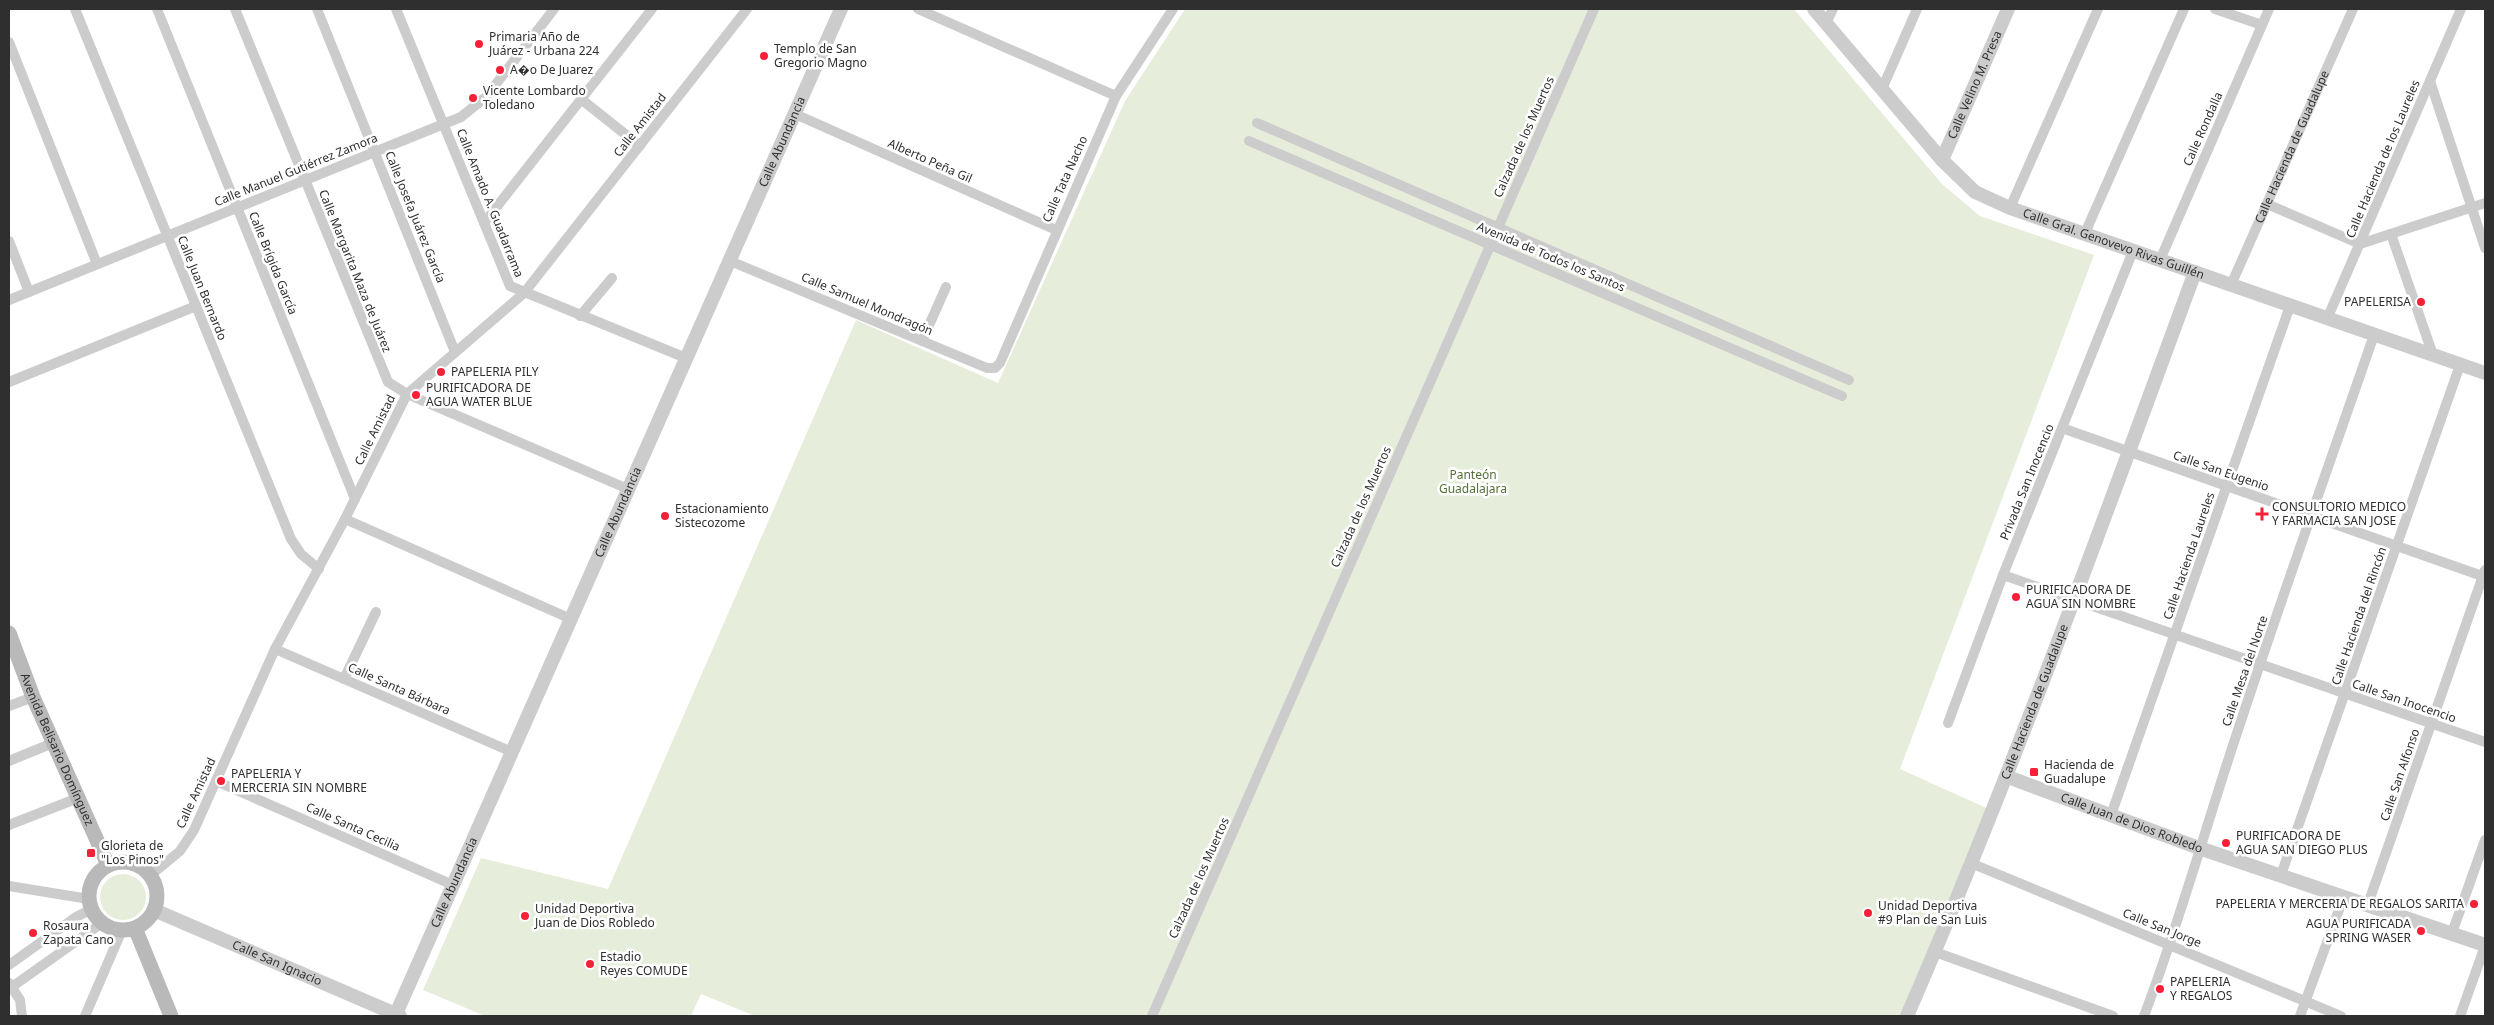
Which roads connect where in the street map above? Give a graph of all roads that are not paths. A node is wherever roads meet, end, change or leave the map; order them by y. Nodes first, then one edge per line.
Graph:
1 (75, 9) edge
2 (157, 9) edge
3 (235, 9) edge
4 (317, 9) edge
5 (396, 9) edge
6 (554, 9) edge
7 (652, 9) edge
8 (747, 9) edge
9 (841, 9) edge
10 (918, 9) edge
11 (1173, 9) edge
12 (1594, 9) edge
13 (1814, 9) edge
14 (1833, 9) edge
15 (1918, 9) edge
16 (2008, 9) edge
17 (2098, 9) edge
18 (2184, 9) edge
19 (2215, 9) edge
20 (2269, 9) edge
21 (2353, 9) edge
22 (2461, 9) edge
23 (1826, 23) junction
24 (2262, 25) junction
25 (9, 42) edge
26 (2430, 81) junction
27 (1882, 89) junction
28 (1116, 96) junction
29 (581, 99) junction
30 (794, 114) junction
31 (1257, 123) dead end
32 (444, 124) junction
33 (1249, 141) dead end
34 (640, 146) junction
35 (375, 152) junction
36 (1942, 160) junction
37 (304, 180) junction
38 (2485, 203) edge
39 (2266, 204) junction
40 (2472, 207) junction
41 (236, 208) junction
42 (2010, 208) junction
43 (484, 223) junction
44 (1498, 227) junction
45 (1056, 230) junction
46 (2085, 233) junction
47 (2391, 234) junction
48 (168, 236) junction
49 (9, 241) edge
50 (2360, 244) junction
51 (1490, 245) junction
52 (2485, 248) edge
53 (2133, 251) junction
54 (2160, 260) junction
55 (730, 261) junction
56 (98, 264) junction
57 (2195, 272) junction
58 (612, 278) dead end
59 (2232, 285) junction
60 (946, 287) dead end
61 (29, 292) junction
62 (524, 293) junction
63 (9, 300) edge
64 (196, 306) junction
65 (2290, 306) junction
66 (580, 316) junction
67 (2327, 319) junction
68 (2374, 335) junction
69 (922, 341) junction
70 (455, 352) junction
71 (2433, 355) junction
72 (686, 358) junction
73 (2460, 365) junction
74 (995, 368) joint
75 (2485, 373) edge
76 (1850, 380) dead end
77 (9, 382) edge
78 (407, 394) junction
79 (1842, 396) dead end
80 (2062, 428) junction
81 (2128, 453) junction
82 (2227, 486) junction
83 (628, 489) junction
84 (355, 499) junction
85 (2311, 516) junction
86 (345, 519) junction
87 (2396, 546) junction
88 (319, 568) junction
89 (2485, 574) edge
90 (2003, 575) junction
91 (2074, 599) junction
92 (376, 612) dead end
93 (571, 619) junction
94 (9, 633) edge
95 (2175, 633) junction
96 (275, 649) junction
97 (2260, 663) junction
98 (344, 679) junction
99 (31, 693) junction
100 (2345, 693) junction
101 (9, 700) edge
102 (9, 706) edge
103 (1948, 723) dead end
104 (2431, 724) junction
105 (2485, 742) edge
106 (53, 743) junction
107 (512, 752) junction
108 (9, 761) edge
109 (2008, 777) junction
110 (216, 781) junction
111 (78, 798) junction
112 (2111, 815) junction
113 (9, 825) edge
114 (2485, 840) edge
115 (2199, 848) junction
116 (1973, 864) junction
117 (108, 865) junction
118 (151, 875) junction
119 (2281, 875) junction
120 (453, 885) junction
121 (9, 886) edge
122 (2344, 896) junction
123 (90, 904) junction
124 (2368, 904) junction
125 (154, 910) junction
126 (102, 923) junction
127 (128, 929) junction
128 (2452, 934) junction
129 (2171, 944) junction
130 (2485, 945) edge
131 (1935, 952) junction
132 (9, 965) edge
133 (10, 986) edge
134 (2306, 1001) junction
135 (22, 1016) edge
136 (85, 1016) edge
137 (171, 1016) edge
138 (397, 1016) edge
139 (1152, 1016) edge
140 (1908, 1016) edge
141 (2113, 1016) edge
142 (2144, 1016) edge
143 (2300, 1016) edge
144 (2341, 1016) edge
145 (2460, 1016) edge

1 - 48 street, Calle Juan Bernardo
2 - 41 street, Calle Brígida García
3 - 37 street, Calle Margarita Maza de Juárez
4 - 35 street, Calle Josefa Juárez García
5 - 32 street, Calle Amado A. Guadarrama
6 - 32 street, Calle Manuel Gutiérrez Zamora
7 - 29 street
8 - 34 street, Calle Amistad
9 - 30 street, Calle Abundancia
10 - 28 street
11 - 28 street, Calle Tata Nacho
12 - 44 street, Calzada de los Muertos
13 - 23 street, Calle Gral. Genovevo Rivas Guillén
14 - 23 street
15 - 27 street
16 - 36 street, Calle Velino M. Presa
17 - 42 street
18 - 46 street
19 - 24 street
20 - 24 street, Calle Rondalla
21 - 39 street, Calle Hacienda de Guadalupe
22 - 26 street, Calle Hacienda de los Laureles
23 - 27 street, Calle Gral. Genovevo Rivas Guillén
24 - 54 street, Calle Rondalla
25 - 56 street
26 - 40 street
26 - 50 street, Calle Hacienda de los Laureles
27 - 36 street, Calle Gral. Genovevo Rivas Guillén
28 - 45 street, Calle Tata Nacho
29 - 34 street
29 - 43 street
30 - 45 street, Alberto Peña Gil
30 - 55 street, Calle Abundancia
31 - 44 street, Avenida de Todos los Santos
32 - 35 street, Calle Manuel Gutiérrez Zamora
32 - 43 street, Calle Amado A. Guadarrama
33 - 51 street, Avenida de Todos los Santos
34 - 62 street, Calle Amistad
35 - 37 street, Calle Manuel Gutiérrez Zamora
35 - 70 street, Calle Josefa Juárez García
36 - 42 street, Calle Gral. Genovevo Rivas Guillén
37 - 41 street, Calle Manuel Gutiérrez Zamora
37 - 78 street, Calle Margarita Maza de Juárez
38 - 40 street
39 - 50 street
39 - 59 street, Calle Hacienda de Guadalupe
40 - 47 street
40 - 52 street
41 - 48 street, Calle Manuel Gutiérrez Zamora
41 - 84 street, Calle Brígida García
42 - 46 street, Calle Gral. Genovevo Rivas Guillén
43 - 62 street, Calle Amado A. Guadarrama
44 - 51 street, Calzada de los Muertos
44 - 76 street, Avenida de Todos los Santos
45 - 74 street, Calle Tata Nacho
46 - 53 street, Calle Gral. Genovevo Rivas Guillén
47 - 50 street
47 - 71 street
48 - 56 street, Calle Manuel Gutiérrez Zamora
48 - 64 street, Calle Juan Bernardo
49 - 61 street
50 - 67 street, Calle Hacienda de los Laureles
51 - 79 street, Avenida de Todos los Santos
51 - 139 street, Calzada de los Muertos
53 - 54 street, Calle Gral. Genovevo Rivas Guillén
53 - 80 street, Privada San Inocencio
54 - 57 street, Calle Gral. Genovevo Rivas Guillén
55 - 69 street, Calle Samuel Mondragón
55 - 72 street, Calle Abundancia
56 - 61 street, Calle Manuel Gutiérrez Zamora
57 - 59 street, Calle Gral. Genovevo Rivas Guillén
57 - 81 street, Calle Hacienda de Guadalupe
58 - 66 street
59 - 65 street, Calle Gral. Genovevo Rivas Guillén
60 - 69 street
61 - 63 street, Calle Manuel Gutiérrez Zamora
62 - 66 street, Calle Amado A. Guadarrama
62 - 70 street, Calle Amistad
64 - 77 street
64 - 88 street, Calle Juan Bernardo
65 - 67 street, Calle Gral. Genovevo Rivas Guillén
65 - 82 street, Calle Hacienda Laureles
66 - 72 street, Calle Amado A. Guadarrama
67 - 68 street, Calle Gral. Genovevo Rivas Guillén
68 - 71 street, Calle Gral. Genovevo Rivas Guillén
68 - 85 street, Calle Mesa del Norte
69 - 74 street, Calle Samuel Mondragón
70 - 78 street, Calle Amistad
71 - 73 street, Calle Gral. Genovevo Rivas Guillén
72 - 83 street, Calle Abundancia
73 - 75 street, Calle Gral. Genovevo Rivas Guillén
73 - 87 street, Calle Hacienda del Rincón
78 - 83 street, Calle Margarita Maza de Juárez
78 - 84 street, Calle Amistad
80 - 81 street, Calle San Eugenio
80 - 90 street, Privada San Inocencio
81 - 82 street, Calle San Eugenio
81 - 91 street, Calle Hacienda de Guadalupe
82 - 85 street, Calle San Eugenio
82 - 95 street, Calle Hacienda Laureles
83 - 93 street, Calle Abundancia
84 - 86 street, Calle Amistad
85 - 87 street, Calle San Eugenio
85 - 97 street, Calle Mesa del Norte
86 - 88 street, Calle Amistad
86 - 93 street
87 - 89 street, Calle San Eugenio
87 - 100 street, Calle Hacienda del Rincón
88 - 96 street, Calle Amistad
89 - 104 street, Calle San Alfonso
90 - 91 street, Calle San Inocencio
90 - 103 street, Privada San Inocencio
91 - 95 street, Calle San Inocencio
91 - 109 street, Calle Hacienda de Guadalupe
92 - 98 street
93 - 107 street, Calle Abundancia
94 - 99 main road, Avenida Belisario Domínguez
95 - 97 street, Calle San Inocencio
95 - 112 street, Calle Hacienda Laureles
96 - 98 street, Calle Santa Bárbara
96 - 110 street, Calle Amistad
97 - 100 street, Calle San Inocencio
97 - 115 street, Calle Mesa del Norte
98 - 107 street, Calle Santa Bárbara
99 - 101 street
99 - 102 street
99 - 106 main road, Avenida Belisario Domínguez
100 - 104 street, Calle San Inocencio
100 - 119 street, Calle Hacienda del Rincón
104 - 105 street, Calle San Inocencio
104 - 124 street, Calle San Alfonso
106 - 108 street
106 - 111 main road, Avenida Belisario Domínguez
107 - 120 street, Calle Abundancia
109 - 112 street, Calle Juan de Dios Robledo
109 - 116 street, Calle Hacienda de Guadalupe
110 - 118 street, Calle Amistad
110 - 120 street, Calle Santa Cecilia
111 - 113 street
111 - 117 main road, Avenida Belisario Domínguez
112 - 115 street, Calle Juan de Dios Robledo
114 - 128 street
115 - 119 street, Calle Juan de Dios Robledo
115 - 129 street, Calle Mesa del Norte
116 - 129 street, Calle San Jorge
116 - 131 street, Calle Hacienda de Guadalupe
117 - 118 main road
117 - 123 main road
118 - 125 main road
119 - 122 street, Calle Juan de Dios Robledo
120 - 138 street, Calle Abundancia
121 - 123 street
122 - 124 street, Calle Juan de Dios Robledo
122 - 134 street
123 - 126 main road
123 - 132 street
124 - 128 street, Calle Juan de Dios Robledo
125 - 127 main road
125 - 138 street, Calle San Ignacio
126 - 127 main road
126 - 133 street
127 - 136 street
127 - 137 main road
128 - 130 street, Calle Juan de Dios Robledo
129 - 134 street, Calle San Jorge
129 - 142 street, Calle Mesa del Norte
130 - 145 street
131 - 140 street, Calle Hacienda de Guadalupe
131 - 141 street
133 - 135 street
134 - 143 street
134 - 144 street, Calle San Jorge

